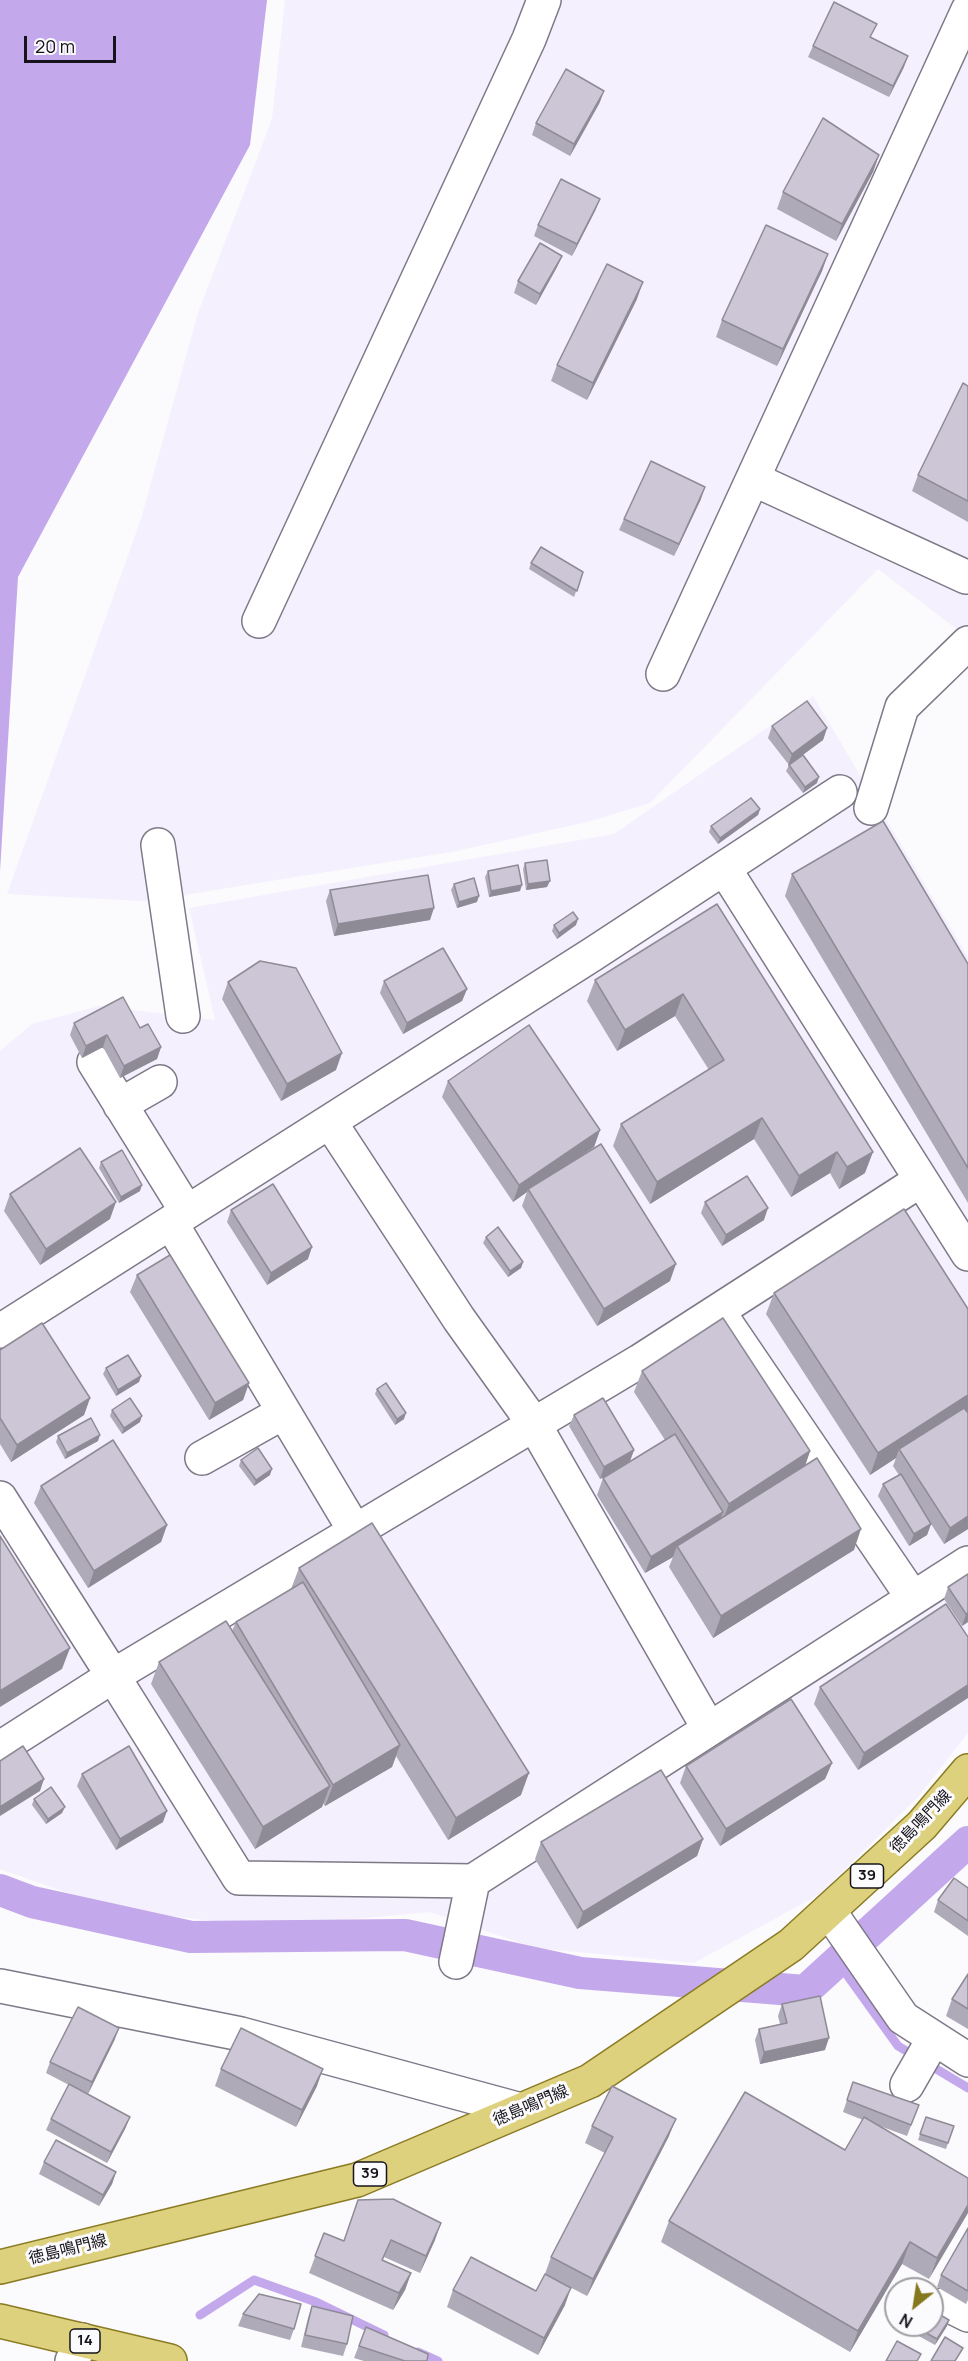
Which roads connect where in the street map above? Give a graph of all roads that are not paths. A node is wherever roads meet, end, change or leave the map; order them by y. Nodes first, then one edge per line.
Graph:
1 (544, 0) edge
2 (968, 10) edge
3 (753, 478) junction
4 (966, 577) dead end
5 (259, 621) dead end
6 (968, 644) edge
7 (663, 674) dead end
8 (840, 792) dead end
9 (871, 808) dead end
10 (158, 845) dead end
11 (724, 868) junction
12 (183, 1016) dead end
13 (94, 1062) dead end
14 (160, 1082) dead end
15 (120, 1105) junction
16 (330, 1122) junction
17 (921, 1180) junction
18 (179, 1217) junction
19 (968, 1254) edge
20 (718, 1311) junction
21 (0, 1331) edge
22 (284, 1412) junction
23 (534, 1424) junction
24 (202, 1458) dead end
25 (0, 1498) edge
26 (355, 1531) junction
27 (968, 1563) edge
28 (914, 1598) junction
29 (113, 1676) junction
30 (710, 1729) junction
31 (0, 1748) edge
32 (968, 1771) edge
33 (473, 1881) junction
34 (829, 1911) junction
35 (456, 1962) dead end
36 (0, 1986) edge
37 (934, 2038) junction
38 (968, 2060) edge
39 (907, 2085) dead end
40 (521, 2110) junction
41 (0, 2267) edge
42 (0, 2321) edge
43 (77, 2350) edge
44 (170, 2361) edge

1 - 5 street
2 - 3 street
3 - 4 street
3 - 7 street
6 - 9 street
8 - 11 street
10 - 12 street
11 - 16 street
11 - 17 street
13 - 15 street
14 - 15 street
15 - 18 street
16 - 18 street
16 - 23 street
17 - 19 street
17 - 20 street
18 - 21 street
18 - 22 street
20 - 23 street
20 - 28 street
22 - 24 street
22 - 26 street
23 - 26 street
23 - 30 street
25 - 29 street
26 - 29 street
27 - 28 street
28 - 30 street
29 - 31 street
29 - 33 street
30 - 33 street
32 - 34 main road, 徳島鳴門線 / 39
33 - 35 street
34 - 37 street
34 - 40 main road, 徳島鳴門線 / 39
36 - 40 street
37 - 38 street
37 - 39 street
40 - 41 main road, 徳島鳴門線 / 39
42 - 43 main road, 14
43 - 44 main road, 14

